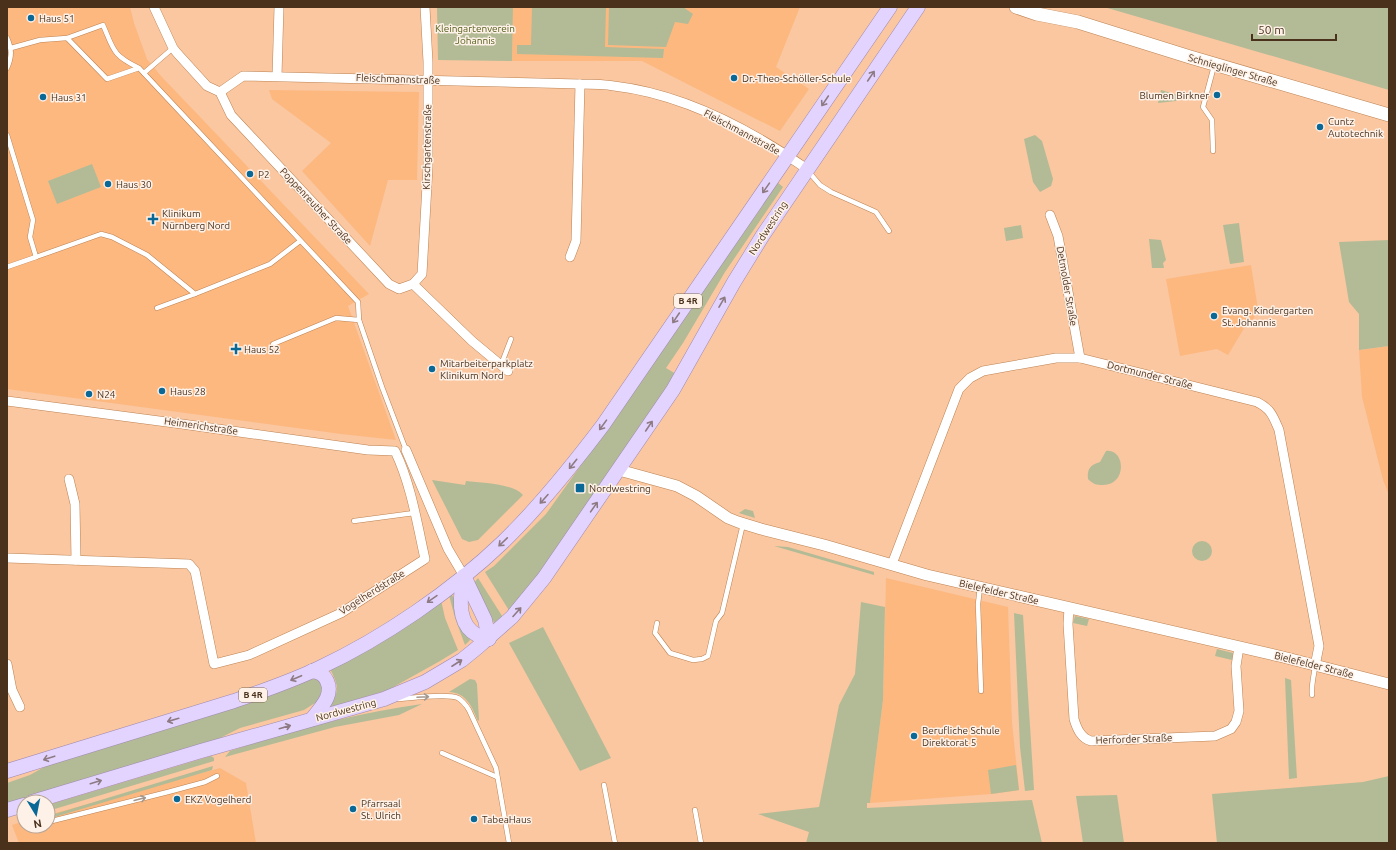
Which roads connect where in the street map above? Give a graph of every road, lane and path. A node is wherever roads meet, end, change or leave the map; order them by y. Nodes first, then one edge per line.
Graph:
1 (154, 7) edge
2 (279, 7) edge
3 (425, 7) edge
4 (918, 7) edge
5 (1016, 7) edge
6 (1049, 7) edge
7 (889, 8) edge
8 (1078, 22) junction
9 (7, 38) edge
10 (67, 38) junction
11 (11, 48) junction
12 (173, 48) junction
13 (1214, 64) junction
14 (7, 68) edge
15 (138, 68) junction
16 (144, 73) junction
17 (277, 76) junction
18 (428, 80) junction
19 (580, 84) junction
20 (220, 92) junction
21 (1389, 115) edge
22 (7, 135) edge
23 (1213, 151) dead end
24 (788, 156) junction
25 (807, 170) junction
26 (1050, 214) dead end
27 (889, 231) dead end
28 (300, 241) junction
29 (36, 257) junction
30 (570, 257) dead end
31 (7, 267) edge
32 (413, 284) junction
33 (195, 294) junction
34 (157, 308) dead end
35 (359, 320) junction
36 (511, 338) dead end
37 (273, 344) dead end
38 (1080, 358) junction
39 (504, 368) joint
40 (7, 402) edge
41 (406, 450) joint
42 (395, 451) joint
43 (619, 470) junction
44 (69, 479) dead end
45 (414, 513) junction
46 (354, 521) dead end
47 (743, 524) junction
48 (7, 558) edge
49 (76, 560) junction
50 (892, 564) junction
51 (464, 576) junction
52 (980, 587) junction
53 (1069, 608) junction
54 (658, 623) dead end
55 (489, 639) junction
56 (1239, 648) junction
57 (7, 664) edge
58 (1315, 666) junction
59 (312, 671) junction
60 (1389, 684) edge
61 (981, 691) dead end
62 (1312, 695) dead end
63 (384, 699) junction
64 (20, 707) dead end
65 (312, 719) junction
66 (442, 753) dead end
67 (7, 771) edge
68 (217, 776) dead end
69 (497, 777) junction
70 (604, 785) dead end
71 (56, 795) edge
72 (695, 810) dead end
73 (56, 820) edge
74 (509, 843) edge
75 (615, 843) edge
76 (701, 843) edge

1 - 12 street
2 - 17 street
3 - 18 street, Kirschgartenstraße
25 -> 4 main road, Nordwestring / B 4R
5 - 8 main road, Schnieglinger Straße
6 - 8 main road, Schnieglinger Straße
7 -> 24 main road, B 4R
8 - 13 main road, Schnieglinger Straße
9 - 11 lane
10 - 11 lane
10 - 15 lane
10 - 15 lane
11 - 14 lane
12 - 16 lane
12 - 20 street
13 - 21 main road, Schnieglinger Straße
13 - 23 lane
15 - 16 lane
16 - 28 lane
17 - 18 street, Fleischmannstraße
17 - 20 street, Fleischmannstraße
18 - 19 street, Fleischmannstraße
18 - 32 street, Kirschgartenstraße
19 - 24 street, Fleischmannstraße
19 - 30 street
20 - 32 street, Poppenreuther Straße
22 - 29 lane
24 - 25 street, Fleischmannstraße
24 -> 51 main road, B 4R
25 - 27 lane
43 -> 25 main road, Nordwestring / B 4R
26 - 38 street, Detmolder Straße
28 - 33 lane
28 - 35 lane
29 - 31 lane
29 - 33 lane
32 - 39 street
33 - 34 lane
35 - 37 lane
35 - 41 lane
36 - 39 lane
38 - 50 street, Dortmunder Straße
38 - 58 street, Dortmunder Straße
40 - 42 street, Heimerichstraße
41 - 51 street
42 - 45 street, Vogelherdstraße
43 - 47 street, Bielefelder Straße
55 -> 43 main road, Nordwestring / B 4R
44 - 49 street
45 - 46 lane
45 - 49 street, Vogelherdstraße
47 - 50 street, Bielefelder Straße
47 - 54 lane
48 - 49 street
50 - 52 street, Bielefelder Straße
51 - 55 main road
51 - 55 main road
51 -> 59 main road, B 4R
52 - 53 street, Bielefelder Straße
52 - 61 lane
53 - 56 street, Bielefelder Straße
53 - 56 street, Herforder Straße
63 -> 55 main road, Nordwestring / B 4R
56 - 58 street, Bielefelder Straße
57 - 64 street
58 - 60 street, Bielefelder Straße
58 - 62 lane
59 - 65 main road
59 -> 67 main road, B 4R
63 - 65 main road, Nordwestring / B 4R
63 -> 69 lane
71 -> 65 main road, Nordwestring / B 4R
66 - 69 lane
73 -> 68 lane
69 - 74 lane
70 - 75 lane
72 - 76 lane

